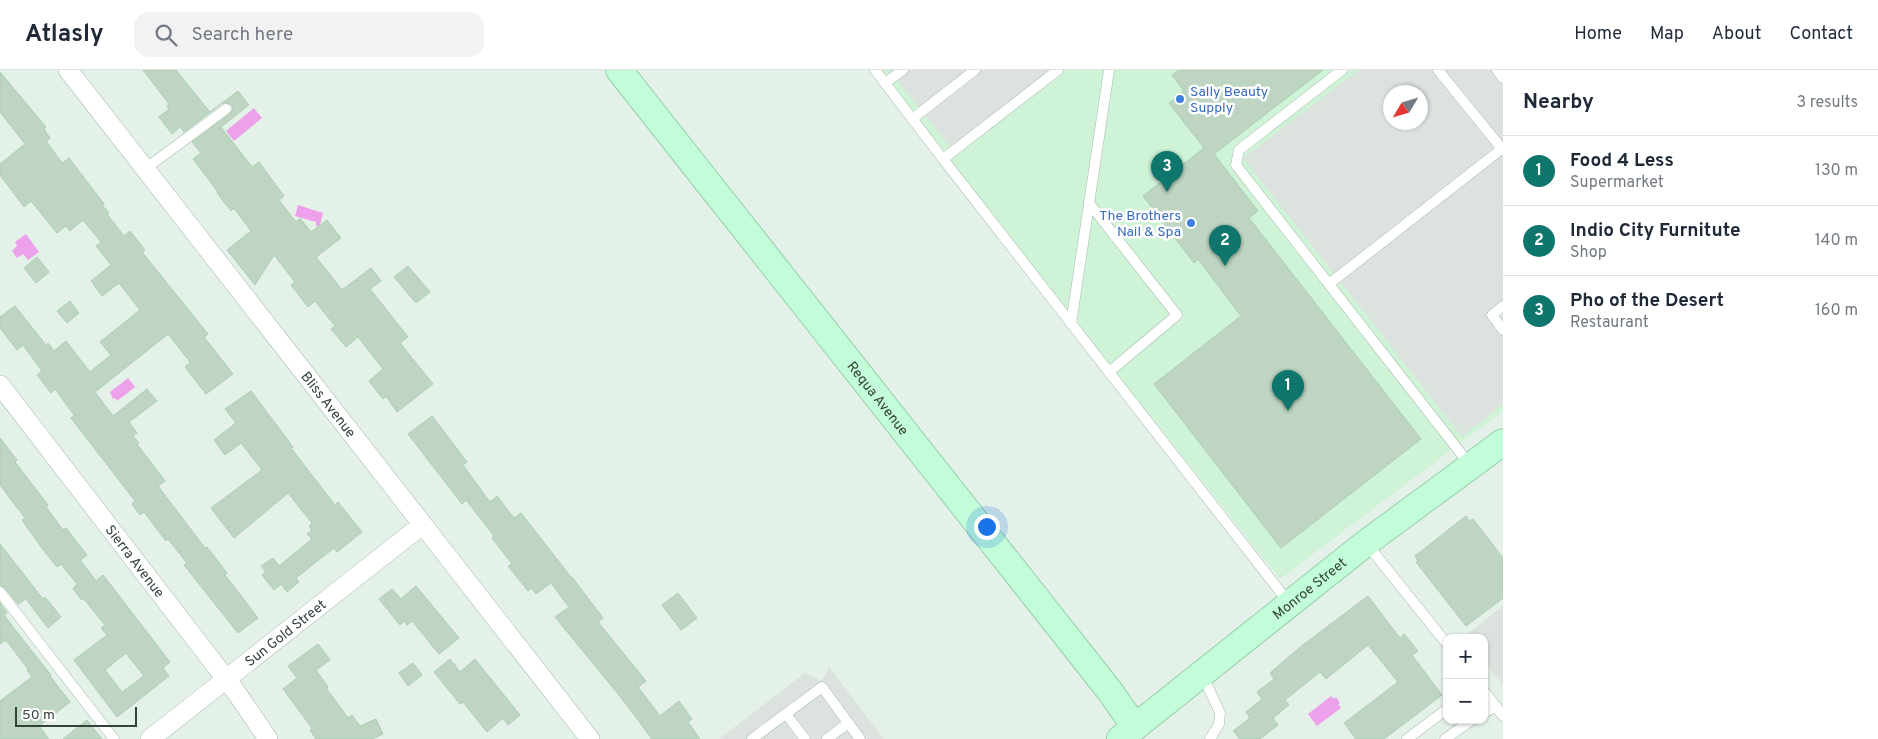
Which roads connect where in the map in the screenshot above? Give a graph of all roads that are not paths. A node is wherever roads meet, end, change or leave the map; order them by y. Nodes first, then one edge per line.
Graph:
1 (68, 70) edge
2 (619, 70) edge
3 (875, 70) edge
4 (902, 70) edge
5 (975, 70) edge
6 (1058, 70) edge
7 (1109, 70) edge
8 (1342, 70) edge
9 (1438, 70) edge
10 (1497, 70) edge
11 (1503, 78) edge
12 (885, 83) junction
13 (226, 109) dead end
14 (912, 119) junction
15 (1503, 149) edge
16 (943, 160) junction
17 (145, 169) junction
18 (1089, 203) junction
19 (1329, 284) junction
20 (1503, 306) edge
21 (1071, 324) junction
22 (1503, 330) edge
23 (1109, 372) junction
24 (0, 385) edge
25 (1503, 442) edge
26 (1471, 466) junction
27 (422, 525) junction
28 (1366, 543) junction
29 (0, 592) edge
30 (1290, 604) junction
31 (1443, 639) edge
32 (1202, 674) junction
33 (226, 680) junction
34 (1488, 697) edge
35 (1496, 706) junction
36 (1488, 711) edge
37 (1443, 712) edge
38 (786, 714) junction
39 (1503, 716) edge
40 (848, 723) junction
41 (1466, 724) edge
42 (1133, 735) edge
43 (114, 739) edge
44 (150, 739) edge
45 (268, 739) edge
46 (590, 739) edge
47 (752, 739) edge
48 (805, 739) edge
49 (827, 739) edge
50 (860, 739) edge
51 (1210, 739) edge
52 (1407, 739) edge
53 (1445, 739) edge

1 - 17 street, Bliss Avenue
2 - 42 street, Requa Avenue
3 - 12 lane
4 - 12 lane
5 - 14 lane
6 - 16 lane
7 - 18 lane
8 - 19 lane
9 - 15 lane
10 - 11 lane
12 - 14 lane
13 - 17 lane
14 - 16 lane
15 - 19 lane
16 - 21 lane
17 - 27 street, Bliss Avenue
18 - 21 lane
18 - 23 lane
19 - 26 lane
20 - 22 lane
21 - 23 lane
23 - 30 lane
24 - 33 street, Sierra Avenue
25 - 26 street, Monroe Street
26 - 28 street, Monroe Street
27 - 33 street, Sun Gold Street
27 - 46 street, Bliss Avenue
28 - 30 street, Monroe Street
28 - 31 lane
29 - 43 lane
30 - 32 street, Monroe Street
32 - 42 street, Monroe Street
32 - 51 lane
33 - 44 street, Sun Gold Street
33 - 45 street, Sierra Avenue
34 - 35 lane
35 - 36 lane
35 - 39 lane
37 - 52 lane
38 - 40 lane
38 - 47 lane
38 - 48 lane
40 - 49 lane
40 - 50 lane
41 - 53 lane

